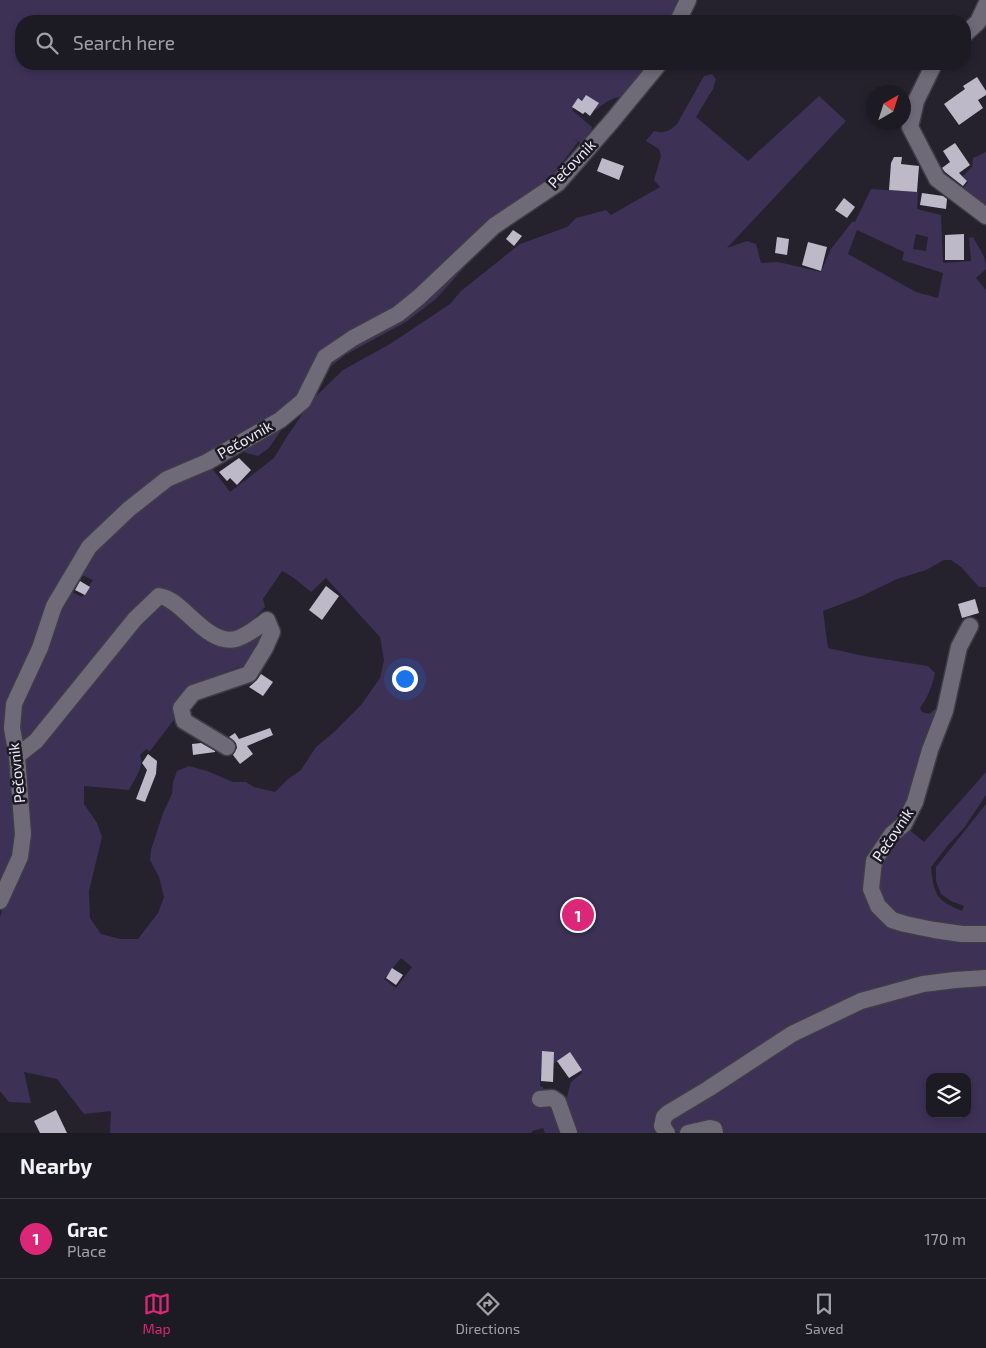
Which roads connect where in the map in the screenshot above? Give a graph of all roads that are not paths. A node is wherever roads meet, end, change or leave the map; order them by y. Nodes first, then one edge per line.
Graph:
1 (688, 0) edge
2 (986, 5) edge
3 (681, 15) edge
4 (971, 28) edge
5 (654, 70) edge
6 (931, 70) edge
7 (986, 216) edge
8 (970, 626) dead end
9 (227, 747) dead end
10 (17, 756) junction
11 (0, 901) edge
12 (986, 934) edge
13 (986, 978) edge
14 (540, 1099) dead end
15 (569, 1133) edge
16 (667, 1133) edge
17 (688, 1133) edge
18 (715, 1133) edge

1 - 3 street
2 - 4 street
5 - 10 street, Pečovnik
6 - 7 street
8 - 12 street, Pečovnik
9 - 10 street
10 - 11 street, Pečovnik
13 - 16 street
14 - 15 street
17 - 18 street

